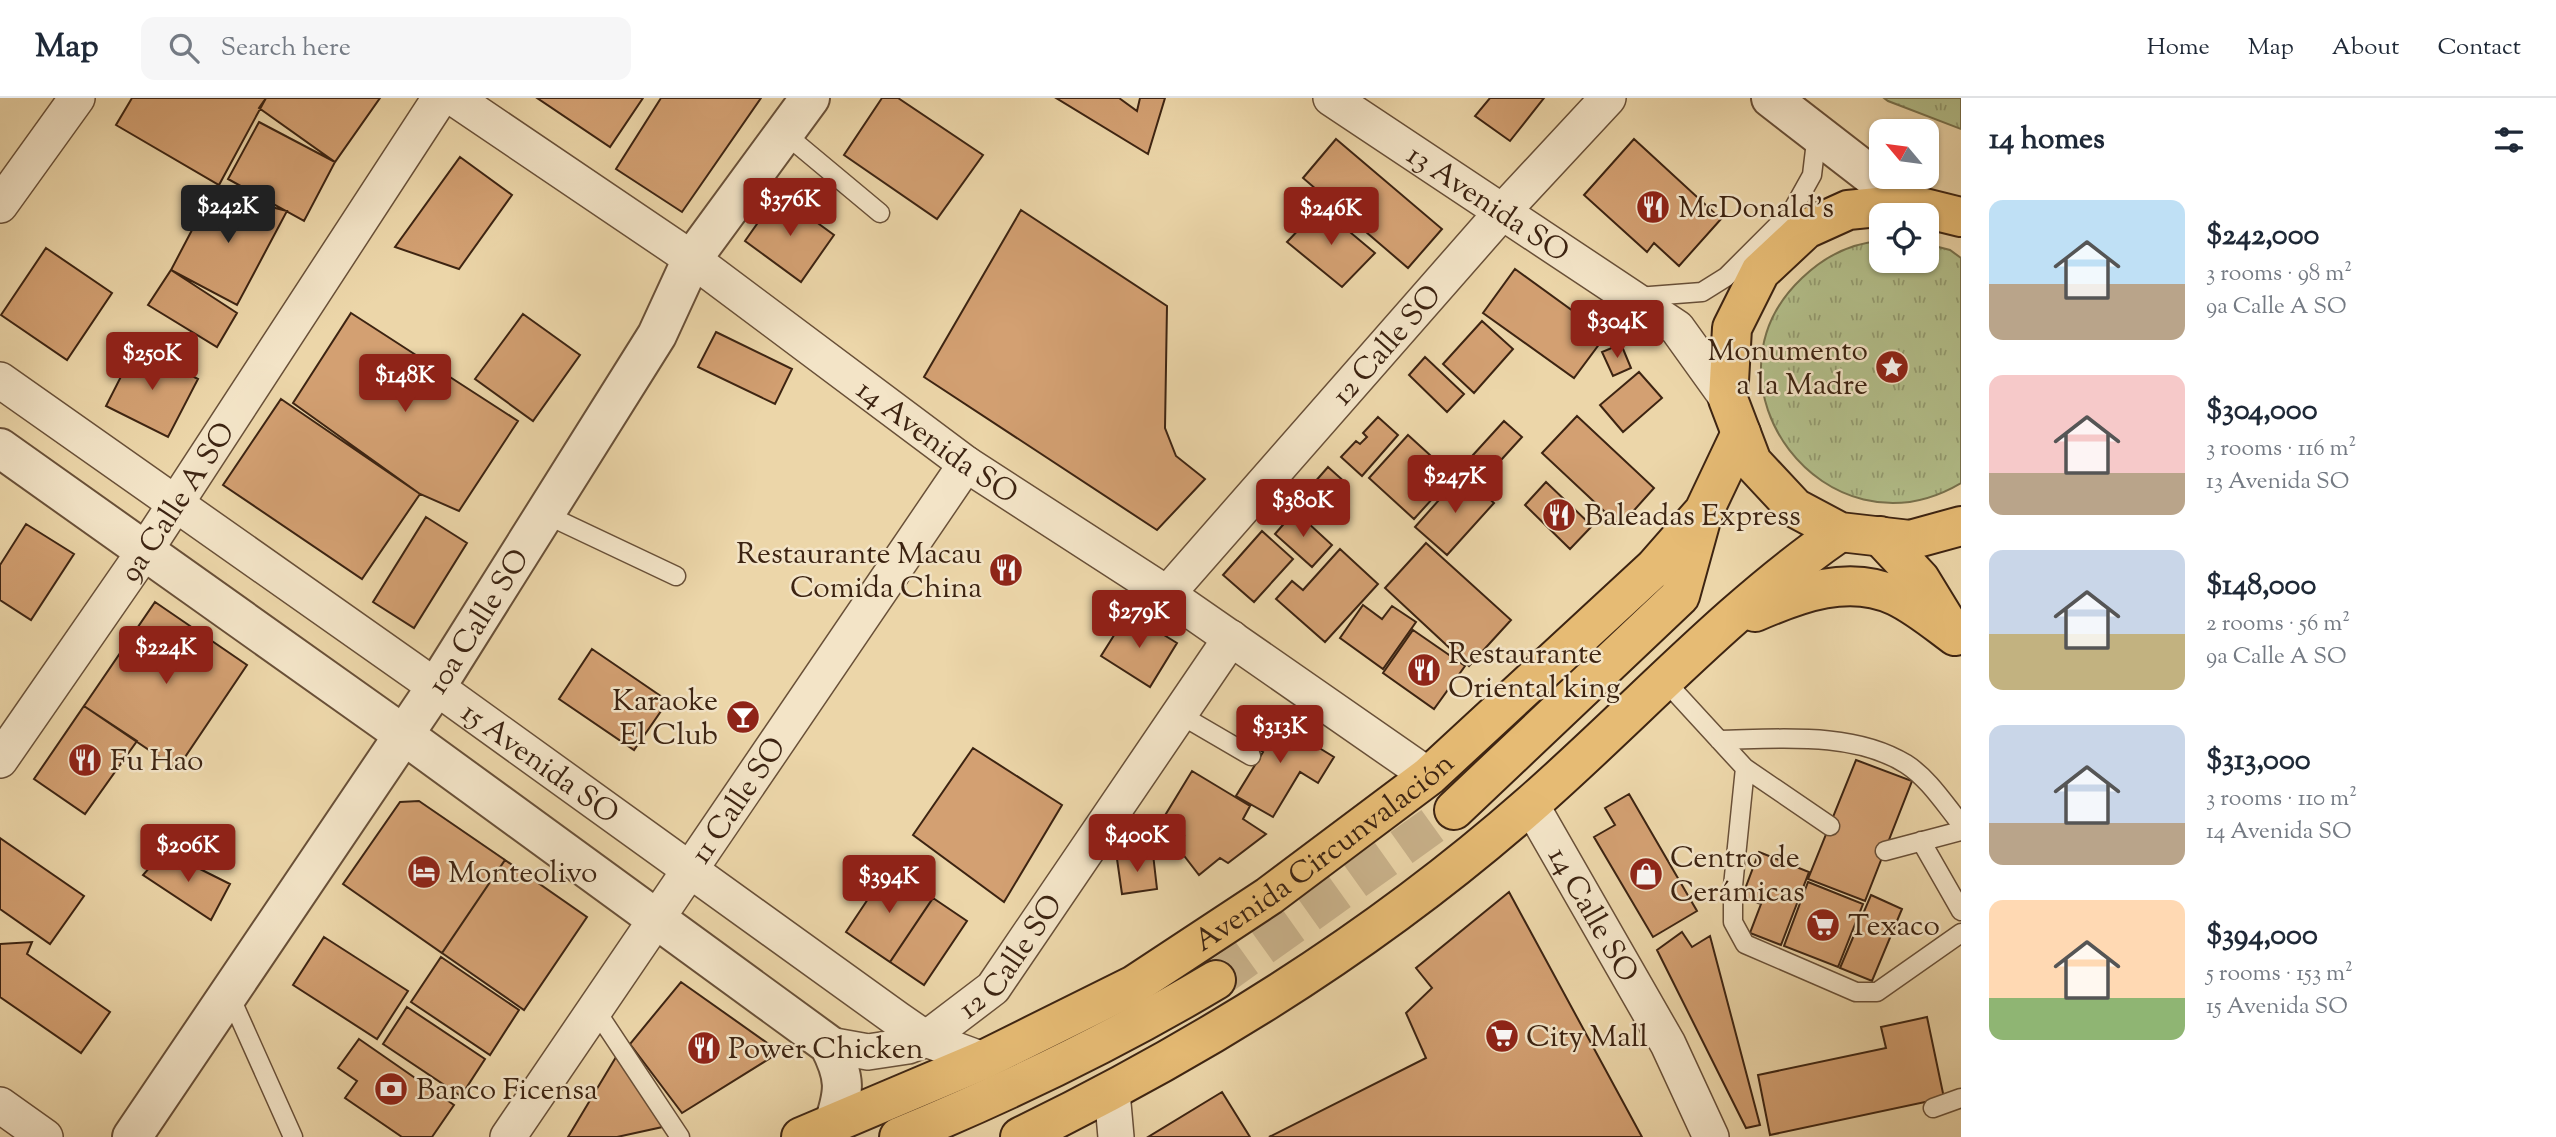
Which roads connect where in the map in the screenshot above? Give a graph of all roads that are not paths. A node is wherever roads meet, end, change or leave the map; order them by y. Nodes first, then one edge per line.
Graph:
1 (77, 98) edge
2 (440, 98) edge
3 (454, 98) edge
4 (810, 98) edge
5 (1331, 98) edge
6 (1608, 98) edge
7 (1771, 98) edge
8 (784, 133) junction
9 (1817, 133) junction
10 (1894, 193) junction
11 (1961, 200) edge
12 (0, 205) edge
13 (1503, 211) junction
14 (880, 213) dead end
15 (1961, 217) edge
16 (692, 259) junction
17 (1630, 297) junction
18 (0, 380) edge
19 (1735, 416) junction
20 (0, 448) edge
21 (966, 464) junction
22 (175, 505) junction
23 (1704, 511) junction
24 (545, 514) junction
25 (1961, 526) edge
26 (1840, 532) junction
27 (1880, 536) junction
28 (144, 552) junction
29 (676, 576) dead end
30 (1167, 594) junction
31 (1727, 624) junction
32 (1231, 638) junction
33 (1958, 642) edge
34 (1665, 681) junction
35 (436, 687) junction
36 (1179, 714) junction
37 (404, 735) junction
38 (1719, 740) junction
39 (1251, 756) dead end
40 (0, 760) edge
41 (1745, 768) junction
42 (1429, 776) junction
43 (1531, 805) junction
44 (1454, 810) tunnel mouth
45 (1961, 824) edge
46 (1830, 826) dead end
47 (1961, 831) edge
48 (1921, 841) junction
49 (1885, 851) dead end
50 (689, 871) junction
51 (1961, 911) edge
52 (656, 919) junction
53 (1961, 933) edge
54 (1216, 980) tunnel mouth
55 (229, 994) junction
56 (595, 1009) junction
57 (926, 1039) junction
58 (829, 1045) junction
59 (983, 1060) junction
60 (1112, 1092) junction
61 (1961, 1098) edge
62 (0, 1105) edge
63 (1933, 1108) dead end
64 (817, 1131) edge
65 (45, 1137) edge
66 (132, 1137) edge
67 (293, 1137) edge
68 (508, 1137) edge
69 (680, 1137) edge
70 (899, 1137) edge
71 (1020, 1137) edge
72 (1116, 1137) edge
73 (1711, 1137) edge

1 - 12 street
2 - 22 street, 9a Calle A SO
3 - 16 street, 14 Avenida SO
4 - 8 street, 10a Calle SO
5 - 13 street, 13 Avenida SO
6 - 13 street, 12 Calle SO
7 - 9 street
8 - 14 lane
8 - 16 street, 10a Calle SO
9 - 10 street
9 - 17 lane
10 - 11 highway
10 - 15 highway
10 - 19 highway
13 - 17 street, 13 Avenida SO
13 - 30 street, 12 Calle SO
16 - 21 street, 14 Avenida SO
16 - 24 street, 10a Calle SO
17 - 19 street, 13 Avenida SO
18 - 22 street, 15 Avenida SO
19 - 23 highway, Avenida Circunvalación
19 - 26 highway
20 - 28 street, 15 Avenida SO
21 - 30 street, 14 Avenida SO
21 - 50 street, 11 Calle SO
22 - 28 street, 9a Calle A SO
22 - 35 street, 15 Avenida SO
23 - 42 highway, Avenida Circunvalación
23 - 44 highway
24 - 29 lane
24 - 35 street, 10a Calle SO
25 - 27 highway
26 - 27 highway
26 - 31 highway
27 - 33 highway
28 - 37 street, 15 Avenida SO
28 - 40 street, 9a Calle A SO
30 - 32 street, 14 Avenida SO
31 - 33 highway
31 - 34 highway
32 - 36 street, 12 Calle SO
32 - 42 street, 14 Avenida SO
34 - 38 lane
34 - 43 highway
35 - 37 street, 10a Calle SO
35 - 50 street, 15 Avenida SO
36 - 39 lane
36 - 57 street, 12 Calle SO
37 - 52 street, 15 Avenida SO
37 - 55 street, 10a Calle SO
38 - 41 lane
38 - 45 lane
41 - 46 lane
41 - 53 lane
42 - 59 highway, Avenida Circunvalación
43 - 60 highway
43 - 73 street, 14 Calle SO
47 - 48 lane
48 - 49 lane
48 - 51 lane
50 - 52 street, 11 Calle SO
50 - 57 street, 15 Avenida SO
52 - 56 street, 11 Calle SO
52 - 58 street, 15 Avenida SO
54 - 70 highway
55 - 66 street, 10a Calle SO
55 - 67 lane
56 - 68 street, 11 Calle SO
56 - 69 lane
57 - 58 street, 12 Calle SO
57 - 59 street, 15 Avenida SO
58 - 64 street
59 - 64 highway, Avenida Circunvalación
60 - 71 highway
60 - 72 street
61 - 63 lane
62 - 65 street

